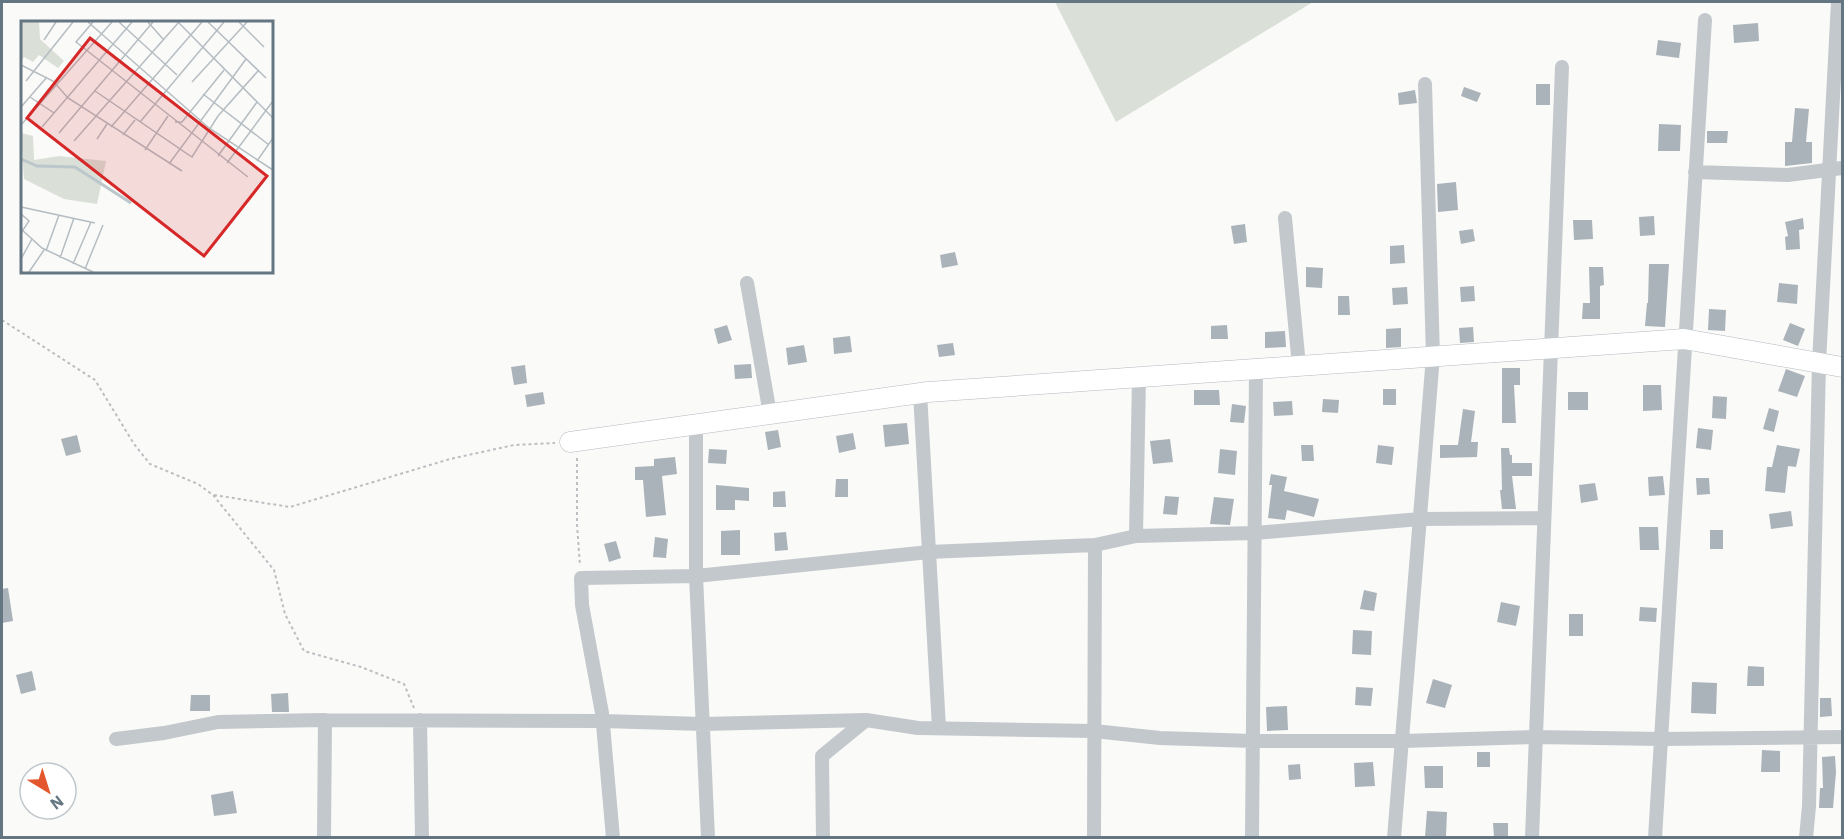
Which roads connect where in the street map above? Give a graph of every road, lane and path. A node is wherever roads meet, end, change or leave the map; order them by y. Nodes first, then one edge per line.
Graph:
1 (1839, 2) edge
2 (1705, 20) dead end
3 (1562, 67) dead end
4 (1425, 84) dead end
5 (1836, 169) edge
6 (1695, 172) junction
7 (1285, 218) dead end
8 (747, 283) dead end
9 (2, 320) edge
10 (1684, 339) junction
11 (1551, 348) junction
12 (1433, 356) junction
13 (1819, 363) junction
14 (1299, 366) junction
15 (1842, 367) edge
16 (1256, 369) junction
17 (1139, 377) junction
18 (920, 393) junction
19 (770, 414) junction
20 (696, 424) junction
21 (574, 441) junction
22 (213, 495) junction
23 (1544, 518) junction
24 (1420, 519) junction
25 (1255, 533) junction
26 (1136, 536) junction
27 (1095, 545) junction
28 (929, 552) junction
29 (696, 576) junction
30 (581, 578) junction
31 (325, 720) junction
32 (420, 720) junction
33 (866, 720) junction
34 (603, 721) junction
35 (703, 724) junction
36 (939, 728) junction
37 (1094, 731) junction
38 (1536, 737) junction
39 (1811, 737) junction
40 (1842, 737) edge
41 (116, 739) dead end
42 (1660, 739) junction
43 (1253, 741) junction
44 (1403, 741) junction
45 (324, 837) edge
46 (422, 837) edge
47 (613, 837) edge
48 (708, 837) edge
49 (823, 837) edge
50 (1094, 837) edge
51 (1252, 837) edge
52 (1394, 837) edge
53 (1532, 837) edge
54 (1655, 837) edge
55 (1806, 837) edge

1 - 5 street
2 - 6 street
3 - 11 street
4 - 12 street
5 - 6 street
5 - 13 street
6 - 10 street
7 - 14 street
8 - 19 street
9 - 22 path
10 - 11 street
10 - 13 street
10 - 42 street
11 - 12 street
11 - 23 street
12 - 14 street
12 - 24 street
13 - 15 street
13 - 39 street
14 - 16 street
16 - 17 street
16 - 25 street
17 - 18 street
17 - 26 street
18 - 19 street
18 - 28 street
19 - 20 street
20 - 21 street
20 - 29 street
21 - 22 path
21 - 30 path
22 - 32 path
23 - 24 street
23 - 38 street
24 - 25 street
24 - 44 street
25 - 26 street
25 - 43 street
26 - 27 street
27 - 28 street
27 - 37 street
28 - 29 street
28 - 36 street
29 - 30 street
29 - 35 street
30 - 34 street
31 - 32 street
31 - 41 street
31 - 45 street
32 - 34 street
32 - 46 street
33 - 35 street
33 - 36 street
33 - 49 street
34 - 35 street
34 - 47 street
35 - 48 street
36 - 37 street
37 - 43 street
37 - 50 street
38 - 42 street
38 - 44 street
38 - 53 street
39 - 40 street
39 - 42 street
39 - 55 street
42 - 54 street
43 - 44 street
43 - 51 street
44 - 52 street

